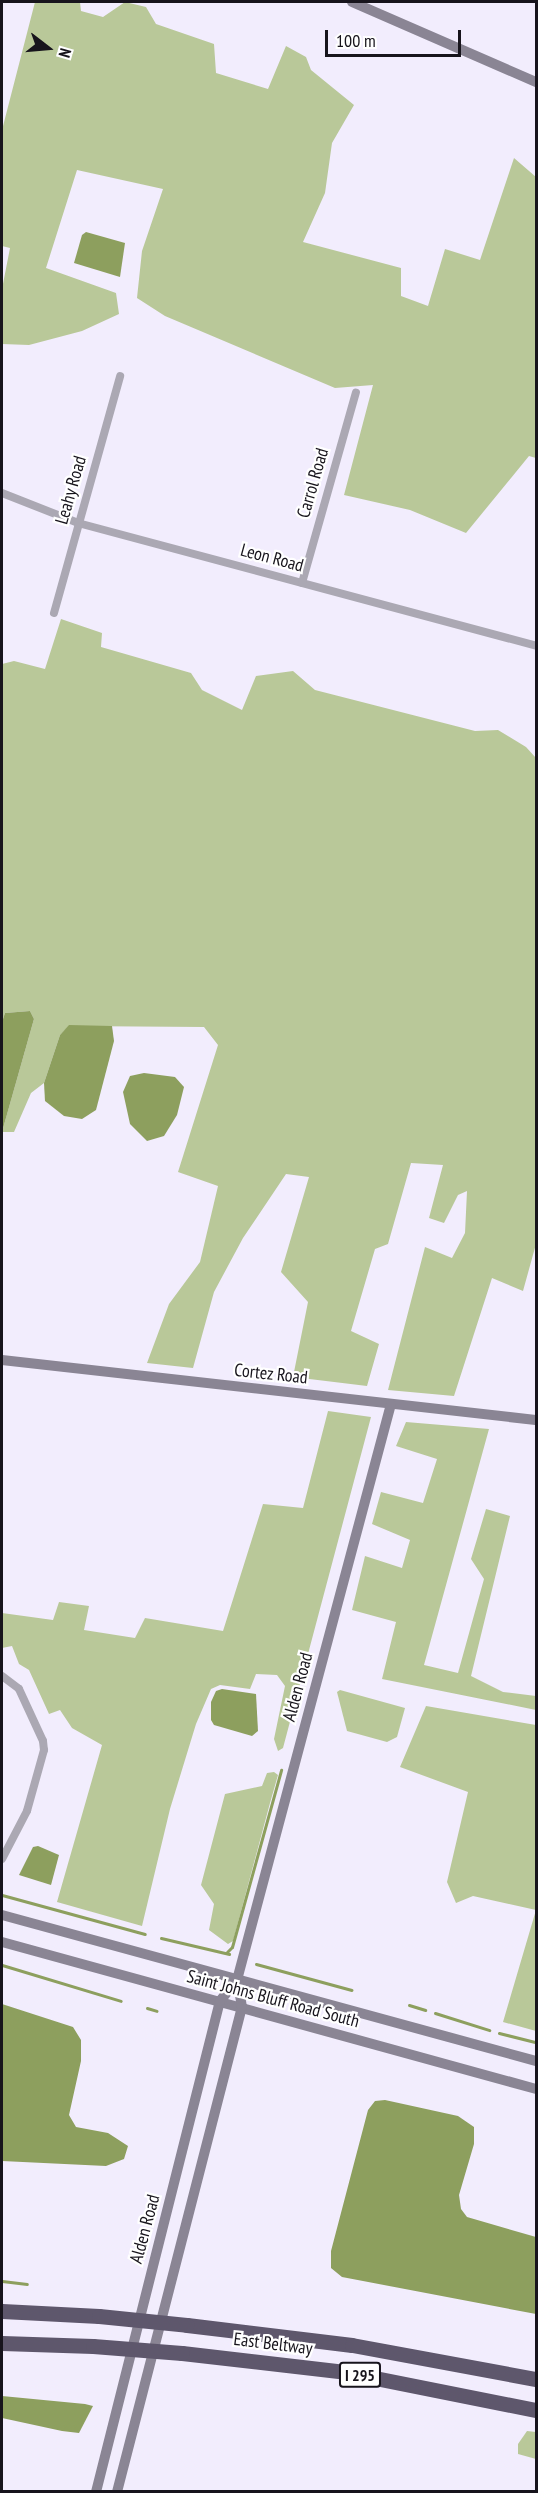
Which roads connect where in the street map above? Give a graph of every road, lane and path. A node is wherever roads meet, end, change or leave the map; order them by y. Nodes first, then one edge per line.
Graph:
1 (352, 2) edge
2 (537, 82) edge
3 (120, 376) dead end
4 (356, 392) dead end
5 (2, 494) edge
6 (78, 523) junction
7 (302, 583) junction
8 (54, 613) dead end
9 (537, 646) edge
10 (2, 1360) edge
11 (391, 1404) junction
12 (537, 1420) edge
13 (2, 1677) edge
14 (2, 1858) edge
15 (2, 1915) edge
16 (2, 1942) edge
17 (237, 1980) junction
18 (220, 2001) junction
19 (242, 2007) junction
20 (537, 2061) edge
21 (537, 2089) edge
22 (164, 2222) junction
23 (184, 2226) junction
24 (2, 2311) edge
25 (2, 2343) edge
26 (537, 2379) edge
27 (537, 2410) edge
28 (108, 2443) junction
29 (128, 2448) junction
30 (96, 2492) edge
31 (117, 2492) edge

1 - 2 street
3 - 6 street, Leahy Road
4 - 7 street, Carrol Road
5 - 6 street, Leon Road
6 - 7 street, Leon Road
6 - 8 street, Leahy Road
7 - 9 street, Leon Road
10 - 11 street, Cortez Road
11 - 12 street, Cortez Road
11 - 17 street, Alden Road
13 - 14 street
15 - 17 street, Saint Johns Bluff Road South
16 - 18 street, Saint Johns Bluff Road South
17 - 18 street, Alden Road
17 - 19 street, Alden Road
17 - 20 street, Saint Johns Bluff Road South
18 - 19 street, Saint Johns Bluff Road South
18 - 22 street, Alden Road
19 - 21 street, Saint Johns Bluff Road South
19 - 23 street, Alden Road
22 - 23 street
22 - 28 street, Alden Road
23 - 29 street, Alden Road
24 - 26 highway, East Beltway / I 295, bridge
25 - 27 highway, East Beltway / I 295, bridge
28 - 29 street
28 - 30 street, Alden Road
29 - 31 street, Alden Road

